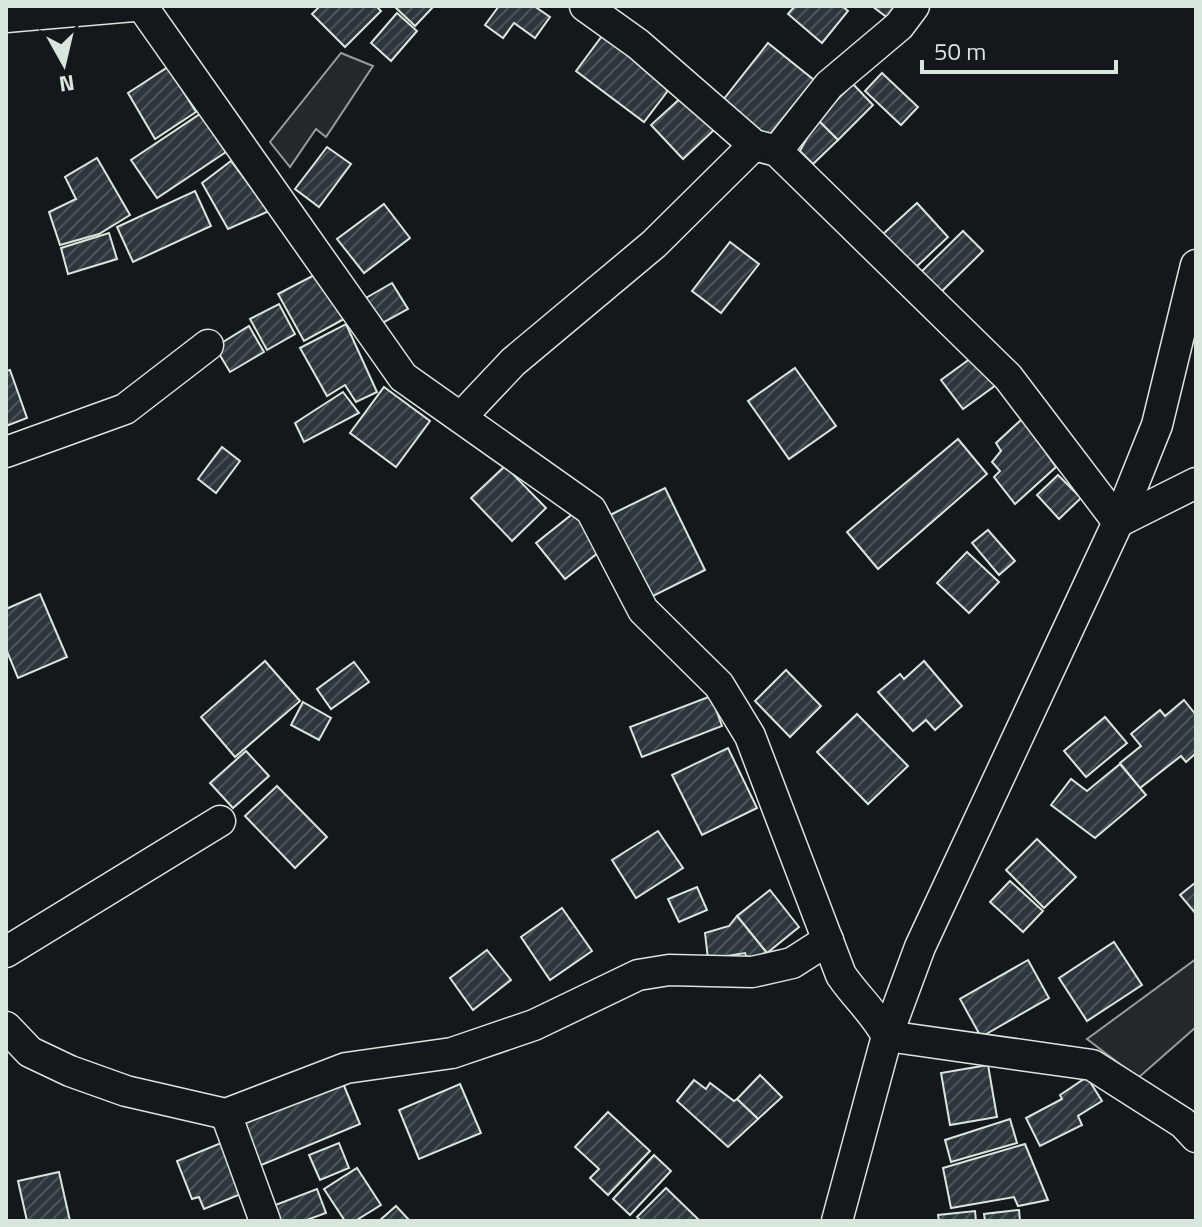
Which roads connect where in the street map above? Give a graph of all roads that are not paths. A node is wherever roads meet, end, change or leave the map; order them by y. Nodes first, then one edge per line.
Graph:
1 (134, 6) edge
2 (142, 6) edge
3 (585, 6) edge
4 (914, 6) edge
5 (6, 17) edge
6 (766, 148) junction
7 (1196, 265) edge
8 (208, 345) dead end
9 (462, 416) junction
10 (6, 452) edge
11 (1196, 483) edge
12 (1118, 522) junction
13 (220, 821) dead end
14 (828, 940) junction
15 (6, 952) edge
16 (6, 1027) edge
17 (887, 1036) junction
18 (226, 1114) junction
19 (1196, 1137) edge
20 (265, 1221) edge
21 (837, 1221) edge

1 - 5 street
2 - 9 street
3 - 6 street
4 - 6 street
6 - 9 street
6 - 12 street
7 - 12 street
8 - 10 street
9 - 14 street
11 - 12 street
12 - 17 street
13 - 15 street
14 - 17 street
14 - 18 street
16 - 18 street
17 - 19 street
17 - 21 street
18 - 20 street

